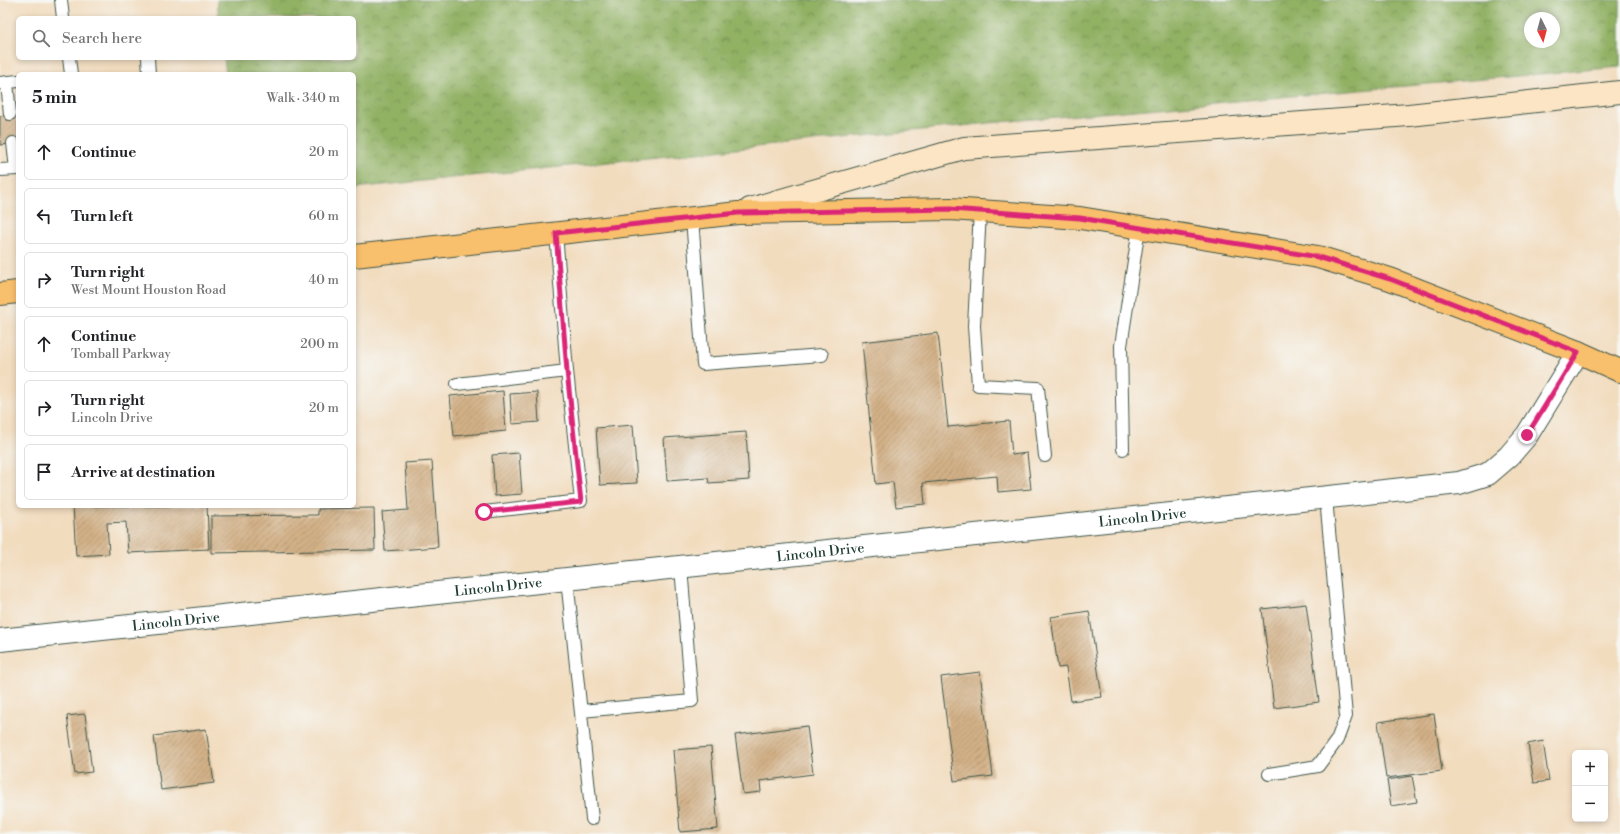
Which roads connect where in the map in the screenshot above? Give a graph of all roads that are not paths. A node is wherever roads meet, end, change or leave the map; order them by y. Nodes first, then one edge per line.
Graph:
1 (61, 0) edge
2 (63, 16) edge
3 (69, 60) edge
4 (148, 60) edge
5 (71, 72) edge
6 (149, 72) edge
7 (8, 82) edge
8 (1620, 92) edge
9 (10, 114) dead end
10 (13, 143) dead end
11 (16, 162) edge
12 (16, 169) edge
13 (0, 170) edge
14 (980, 211) junction
15 (738, 213) junction
16 (692, 218) junction
17 (1139, 228) junction
18 (556, 233) junction
19 (356, 256) edge
20 (16, 292) edge
21 (0, 294) edge
22 (1578, 352) junction
23 (822, 355) dead end
24 (567, 371) junction
25 (1620, 371) edge
26 (457, 384) dead end
27 (1123, 449) dead end
28 (1045, 456) dead end
29 (1326, 498) junction
30 (484, 512) dead end
31 (681, 567) junction
32 (567, 579) junction
33 (0, 640) edge
34 (580, 711) junction
35 (1269, 774) dead end
36 (592, 819) dead end

1 - 2 lane
3 - 5 lane
4 - 6 lane
7 - 9 lane
8 - 15 main road
10 - 11 lane
12 - 13 lane
14 - 15 main road
14 - 17 main road
14 - 28 lane
15 - 16 main road
16 - 18 main road
16 - 23 lane
17 - 22 main road
17 - 27 lane
18 - 19 main road
18 - 24 lane
20 - 21 main road
22 - 25 main road
22 - 29 street, Lincoln Drive
24 - 26 lane
24 - 30 lane
29 - 31 street, Lincoln Drive
29 - 35 lane
31 - 32 street, Lincoln Drive
31 - 34 lane
32 - 33 street, Lincoln Drive
32 - 34 lane
34 - 36 lane

